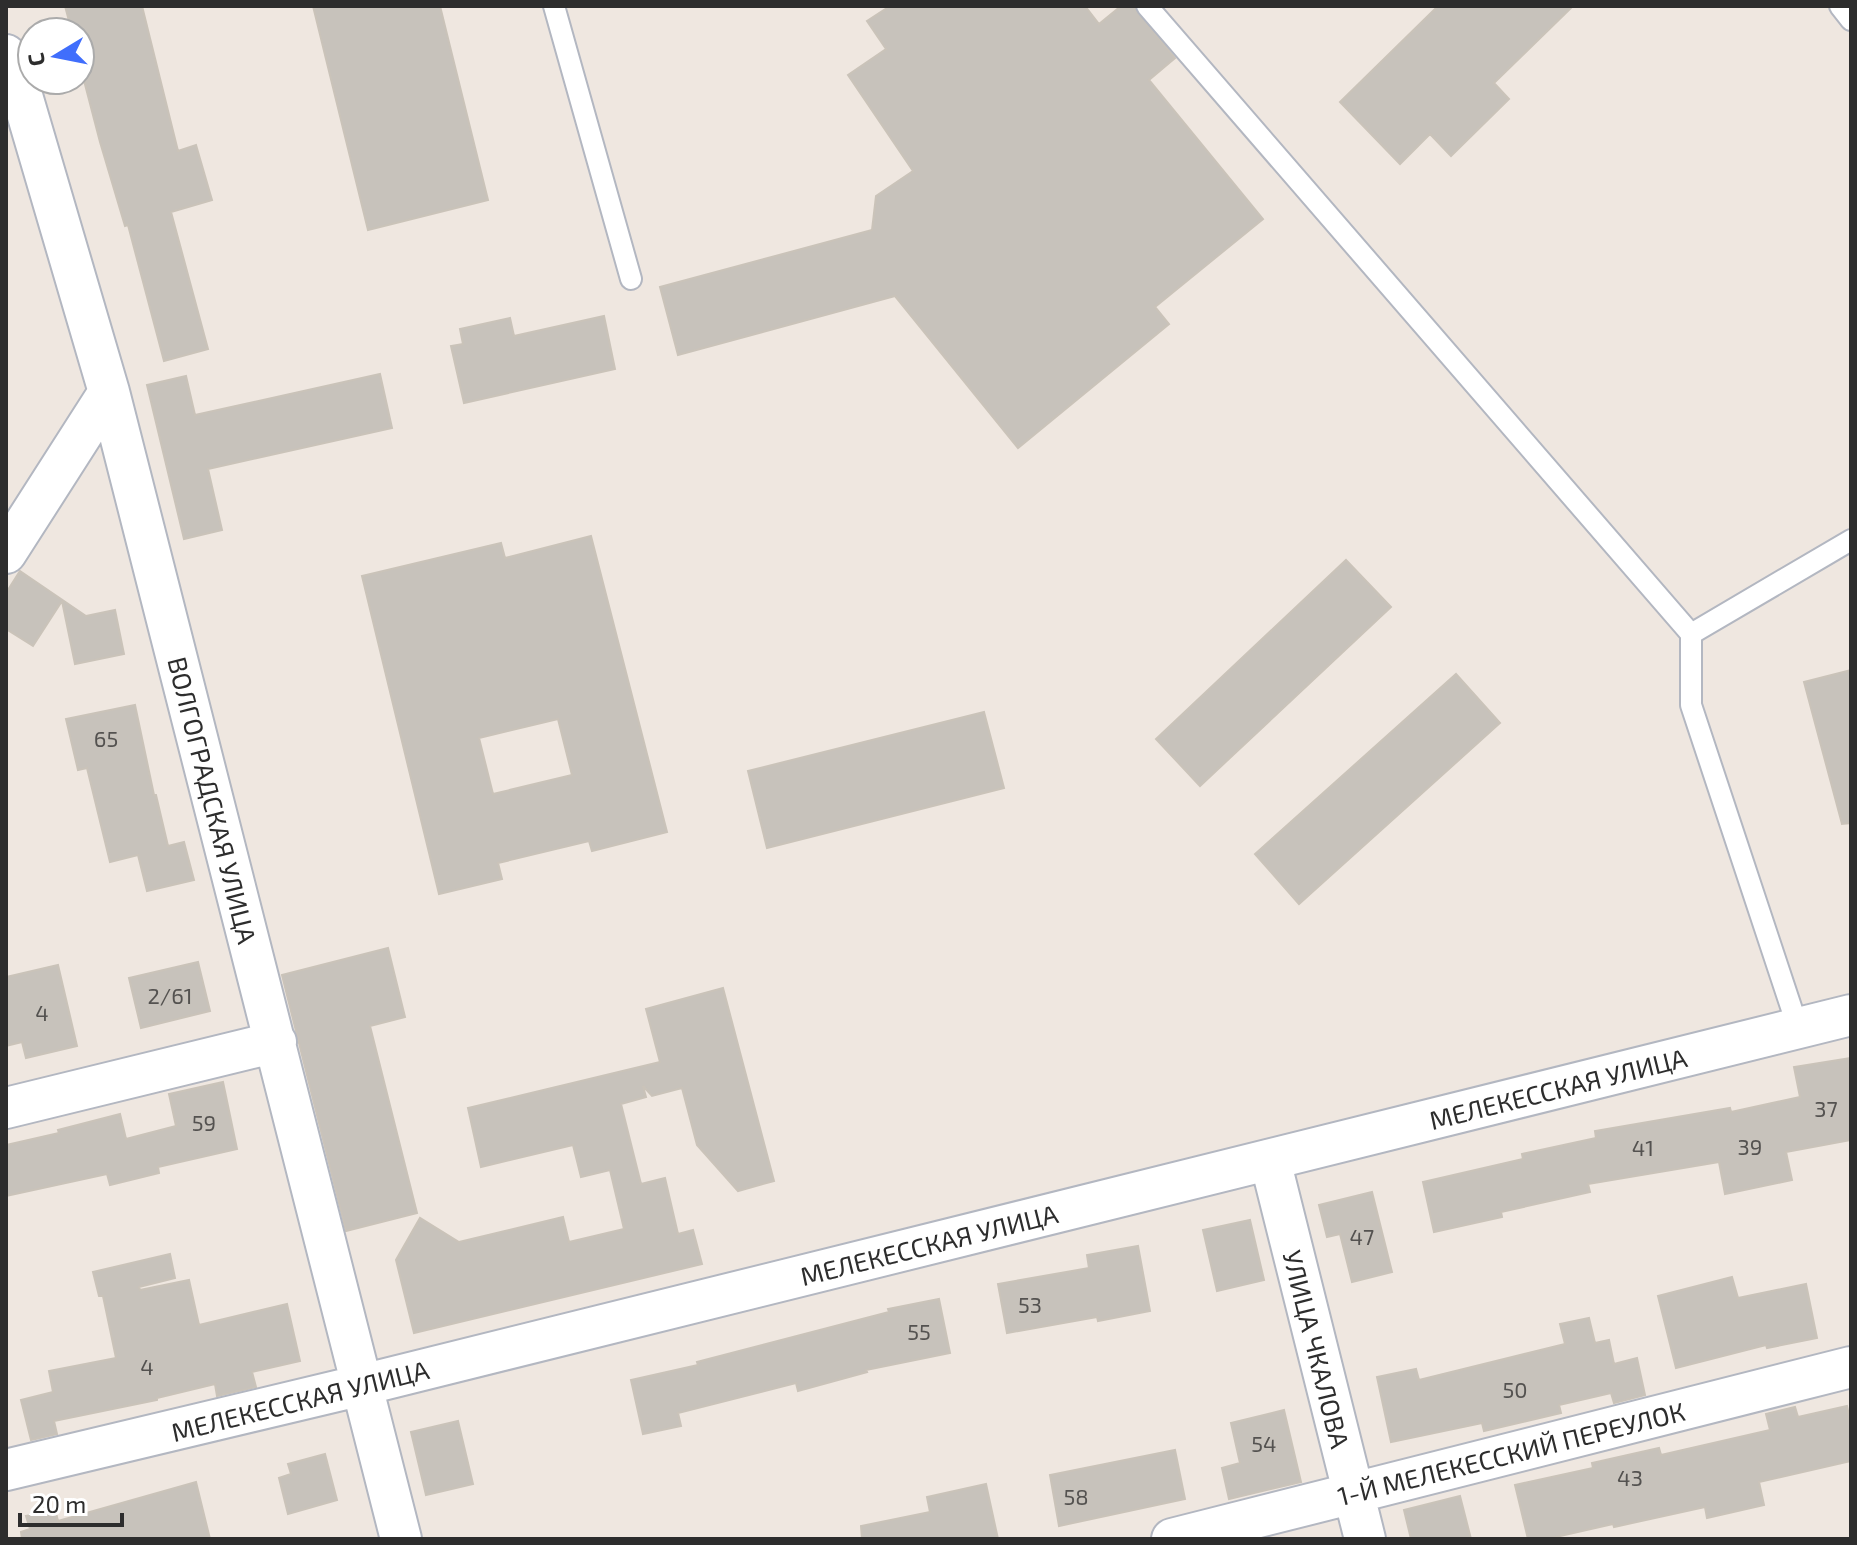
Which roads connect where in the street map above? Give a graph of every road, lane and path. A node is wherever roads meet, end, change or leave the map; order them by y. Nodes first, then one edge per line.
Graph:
1 (554, 6) edge
2 (1147, 6) edge
3 (1840, 6) edge
4 (1851, 20) edge
5 (10, 60) edge
6 (631, 279) dead end
7 (109, 392) junction
8 (1851, 540) edge
9 (6, 553) edge
10 (1691, 634) junction
11 (1851, 1015) edge
12 (1798, 1028) junction
13 (276, 1042) junction
14 (6, 1108) edge
15 (1270, 1160) junction
16 (1851, 1367) edge
17 (362, 1385) junction
18 (6, 1470) edge
19 (1353, 1493) junction
20 (401, 1539) edge
21 (1172, 1539) edge
22 (1365, 1539) edge

1 - 6 lane
2 - 10 lane
3 - 4 lane
5 - 7 street, ВОЛГОГРАДСКАЯ УЛИЦА
7 - 9 street
7 - 13 street, ВОЛГОГРАДСКАЯ УЛИЦА
8 - 10 lane
10 - 12 lane
11 - 12 street, МЕЛЕКЕССКАЯ УЛИЦА
12 - 15 street, МЕЛЕКЕССКАЯ УЛИЦА
13 - 14 street
13 - 17 street, ВОЛГОГРАДСКАЯ УЛИЦА
15 - 17 street, МЕЛЕКЕССКАЯ УЛИЦА
15 - 19 street, УЛИЦА ЧКАЛОВА
16 - 19 street, 1-Й МЕЛЕКЕССКИЙ ПЕРЕУЛОК
17 - 18 street, МЕЛЕКЕССКАЯ УЛИЦА
17 - 20 street, ВОЛГОГРАДСКАЯ УЛИЦА
19 - 21 street, 1-Й МЕЛЕКЕССКИЙ ПЕРЕУЛОК
19 - 22 street, УЛИЦА ЧКАЛОВА

